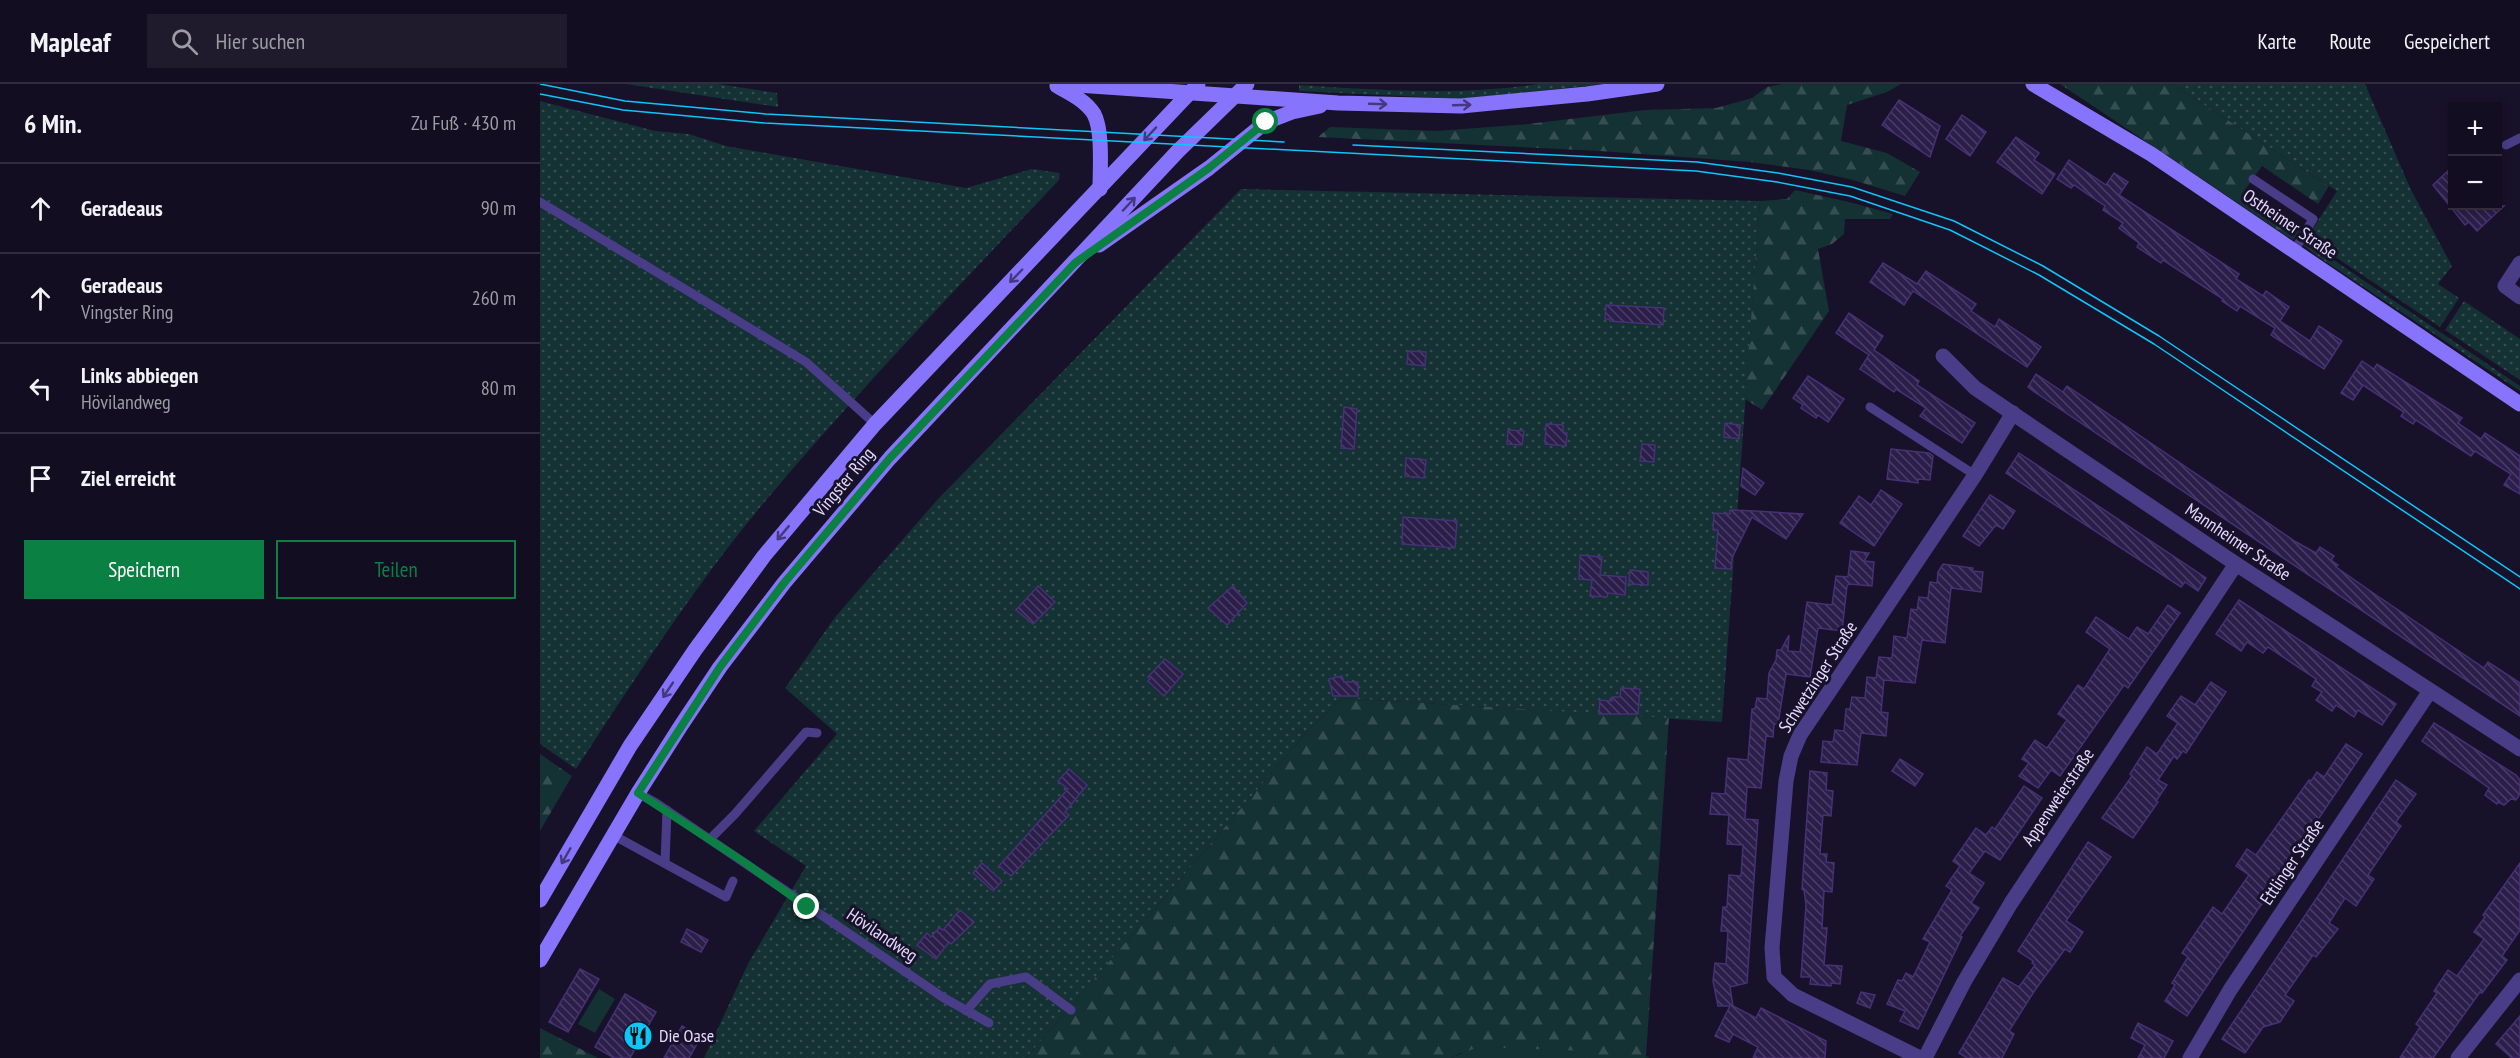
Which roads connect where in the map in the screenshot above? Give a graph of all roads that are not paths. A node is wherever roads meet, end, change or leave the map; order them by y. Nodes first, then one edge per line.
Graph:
1 (1055, 84) edge
2 (1063, 84) edge
3 (1657, 84) edge
4 (2033, 84) edge
5 (1194, 88) edge
6 (1241, 89) edge
7 (1338, 103) junction
8 (2520, 138) edge
9 (2506, 145) dead end
10 (2253, 179) dead end
11 (1100, 189) junction
12 (540, 202) edge
13 (2294, 251) junction
14 (1075, 263) junction
15 (2520, 263) edge
16 (2520, 297) edge
17 (1943, 356) dead end
18 (2520, 404) edge
19 (1870, 407) dead end
20 (2013, 413) junction
21 (875, 424) junction
22 (1975, 475) junction
23 (2236, 564) junction
24 (2430, 691) junction
25 (817, 733) dead end
26 (2520, 749) edge
27 (638, 793) junction
28 (666, 810) junction
29 (613, 835) junction
30 (710, 839) junction
31 (665, 863) junction
32 (733, 881) dead end
33 (540, 900) edge
34 (540, 960) edge
35 (2520, 980) edge
36 (1071, 1010) dead end
37 (966, 1011) junction
38 (989, 1023) dead end
39 (1920, 1058) edge
40 (1925, 1058) edge
41 (2190, 1058) edge
42 (2458, 1058) edge

1 - 11 main road
2 - 5 main road
7 -> 3 main road
4 - 13 main road, Ostheimer Straße
5 - 6 main road
5 -> 11 main road, Vingster Ring
6 - 7 main road
14 -> 6 main road, Vingster Ring
7 - 14 main road
8 - 9 lane
10 - 13 lane
11 -> 21 main road, Vingster Ring
12 - 21 lane
13 - 18 main road, Ostheimer Straße
14 - 27 main road, Vingster Ring
15 - 16 street
17 - 20 street, Mannheimer Straße
19 - 22 lane
20 - 22 street, Schwetzinger Straße
20 - 23 street, Mannheimer Straße
21 -> 33 main road, Vingster Ring
22 - 39 street, Schwetzinger Straße
23 - 24 street, Mannheimer Straße
23 - 40 street, Appenweierstraße
24 - 26 street, Mannheimer Straße
24 - 41 street, Ettlinger Straße
25 - 30 lane
27 - 28 lane, Hövilandweg
27 - 29 main road, Vingster Ring
28 - 30 lane, Hövilandweg
28 - 31 lane
29 - 31 lane
29 - 34 main road, Vingster Ring
30 - 37 lane, Hövilandweg
31 - 32 lane
35 - 42 street
36 - 37 lane
37 - 38 lane, Hövilandweg

